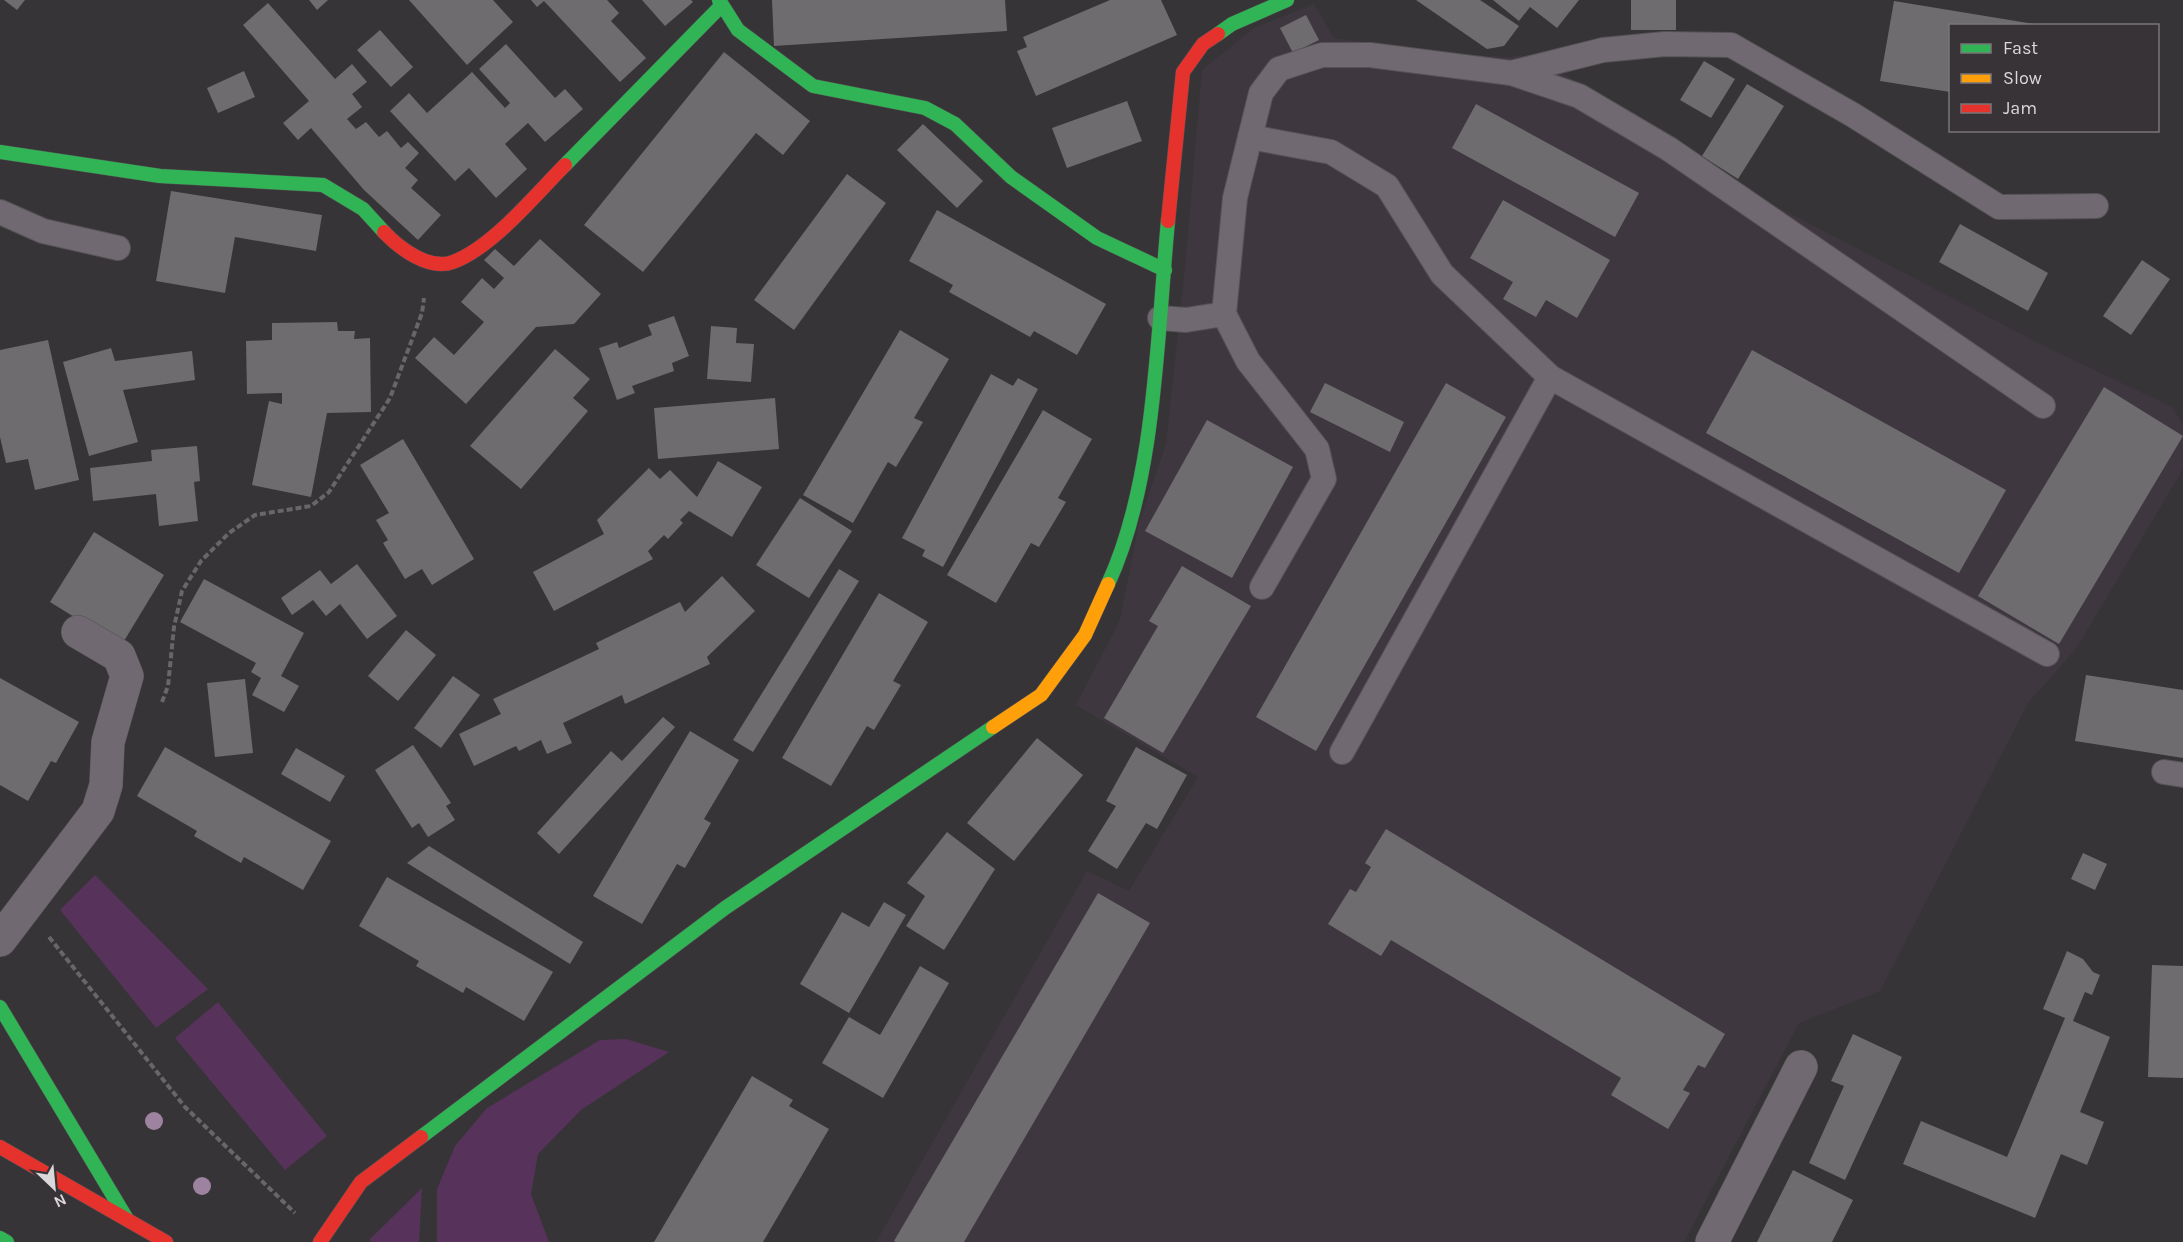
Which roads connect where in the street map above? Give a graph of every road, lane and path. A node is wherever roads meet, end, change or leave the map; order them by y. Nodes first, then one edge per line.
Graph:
1 (1287, 0) edge
2 (720, 3) edge
3 (1511, 73) junction
4 (1250, 137) junction
5 (0, 152) edge
6 (2096, 206) dead end
7 (0, 212) edge
8 (118, 248) dead end
9 (429, 262) junction
10 (1165, 270) junction
11 (1224, 315) junction
12 (1160, 318) junction
13 (1550, 376) junction
14 (2043, 406) dead end
15 (1262, 587) dead end
16 (78, 632) dead end
17 (2047, 654) dead end
18 (160, 706) dead end
19 (1342, 752) dead end
20 (24, 909) junction
21 (0, 940) edge
22 (0, 1007) edge
23 (1801, 1067) dead end
24 (0, 1147) edge
25 (128, 1220) junction
26 (0, 1238) edge
27 (323, 1238) edge
28 (7, 1242) edge
29 (166, 1242) edge
30 (1712, 1242) edge

1 - 10 street
2 - 9 street
2 - 10 street
3 - 4 lane
3 - 6 lane
3 - 14 lane
4 - 11 lane
4 - 13 lane
5 - 9 street
7 - 8 lane
9 - 18 path
10 - 12 street
11 - 12 lane
11 - 15 lane
12 - 27 street
13 - 17 lane
13 - 19 lane
16 - 20 street
20 - 21 street
20 - 27 path
22 - 25 street
23 - 30 street
24 - 25 street
25 - 29 street
26 - 28 street

